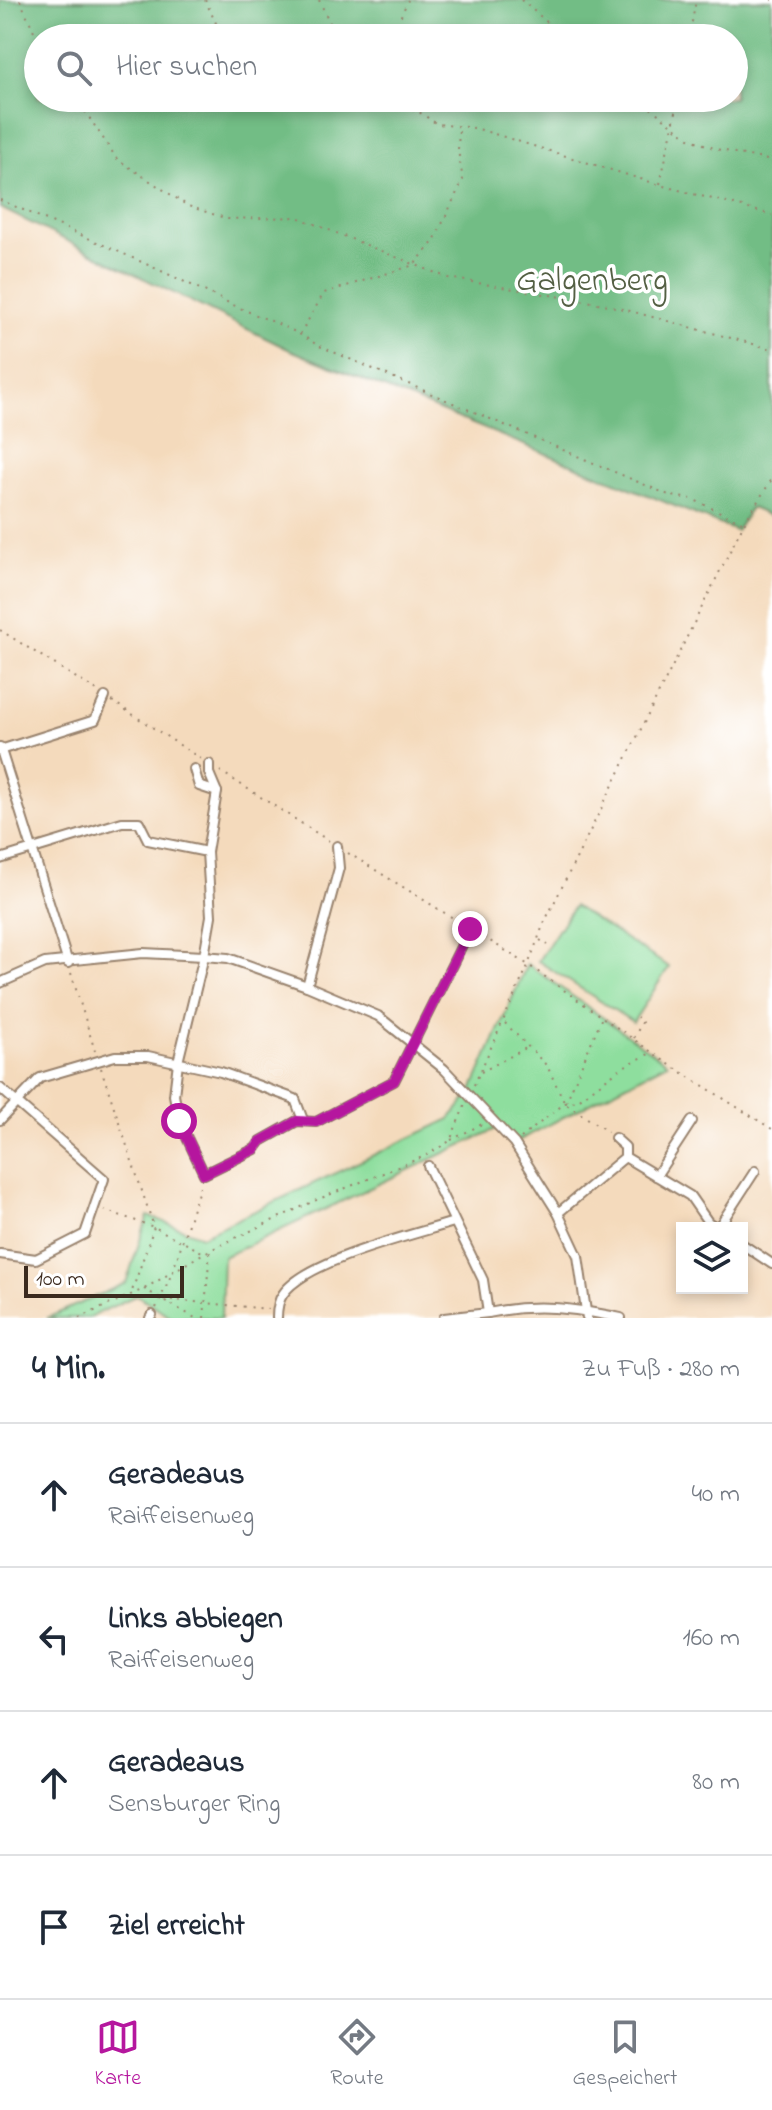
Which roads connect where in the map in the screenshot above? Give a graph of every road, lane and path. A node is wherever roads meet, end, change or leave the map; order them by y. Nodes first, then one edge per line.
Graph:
1 (20, 0) edge
2 (205, 0) edge
3 (319, 0) edge
4 (408, 0) edge
5 (521, 0) edge
6 (696, 0) edge
7 (31, 24) edge
8 (216, 24) edge
9 (330, 24) edge
10 (397, 24) edge
11 (549, 24) edge
12 (692, 24) edge
13 (85, 112) edge
14 (419, 112) edge
15 (655, 112) edge
16 (677, 112) edge
17 (460, 127) junction
18 (674, 128) junction
19 (772, 161) edge
20 (660, 185) junction
21 (0, 200) edge
22 (772, 215) edge
23 (414, 265) junction
24 (300, 334) junction
25 (772, 349) edge
26 (772, 479) edge
27 (767, 485) junction
28 (772, 488) edge
29 (744, 523) junction
30 (0, 630) edge
31 (105, 697) junction
32 (0, 749) edge
33 (209, 764) junction
34 (194, 769) dead end
35 (217, 792) junction
36 (337, 846) junction
37 (32, 851) junction
38 (207, 852) junction
39 (0, 859) edge
40 (470, 929) junction
41 (539, 939) junction
42 (548, 945) dead end
43 (204, 956) junction
44 (68, 963) junction
45 (527, 964) junction
46 (0, 983) edge
47 (307, 986) junction
48 (602, 1017) junction
49 (637, 1017) dead end
50 (503, 1021) junction
51 (633, 1039) junction
52 (412, 1046) junction
53 (528, 1047) junction
54 (652, 1052) junction
55 (99, 1062) junction
56 (178, 1062) junction
57 (480, 1072) junction
58 (0, 1088) edge
59 (470, 1095) junction
60 (16, 1102) junction
61 (565, 1103) junction
62 (493, 1118) junction
63 (0, 1120) edge
64 (303, 1120) junction
65 (692, 1121) dead end
66 (772, 1129) edge
67 (615, 1138) joint
68 (450, 1141) junction
69 (514, 1143) junction
70 (625, 1157) junction
71 (428, 1166) dead end
72 (755, 1171) dead end
73 (204, 1174) junction
74 (656, 1176) junction
75 (96, 1207) junction
76 (558, 1213) junction
77 (129, 1219) junction
78 (454, 1222) junction
79 (708, 1222) edge
80 (722, 1222) edge
81 (127, 1224) dead end
82 (154, 1227) junction
83 (183, 1242) junction
84 (748, 1248) edge
85 (210, 1250) junction
86 (204, 1253) junction
87 (0, 1254) edge
88 (772, 1264) edge
89 (173, 1271) junction
90 (144, 1289) junction
91 (131, 1295) junction
92 (162, 1299) junction
93 (205, 1303) junction
94 (488, 1313) junction
95 (277, 1314) edge
96 (587, 1314) edge
97 (79, 1318) edge
98 (195, 1318) edge
99 (204, 1318) edge
100 (444, 1318) edge
101 (621, 1318) edge

1 - 7 path
2 - 8 path
3 - 9 path
4 - 10 path
5 - 11 path
6 - 12 path
13 - 23 path
14 - 17 path
15 - 18 path
16 - 18 path
17 - 20 path
17 - 23 path
18 - 19 path
18 - 20 path
20 - 22 path
21 - 24 path
23 - 24 path
23 - 25 path
24 - 29 path
26 - 27 path
27 - 28 path
27 - 29 path
29 - 41 path
30 - 31 path
31 - 32 street
31 - 33 path
32 - 37 street
33 - 35 street
33 - 36 path
34 - 35 street
35 - 38 street
36 - 40 path
36 - 47 street
37 - 38 street
37 - 39 street
37 - 44 street
38 - 43 street
40 - 45 path
40 - 52 street
41 - 42 path
41 - 45 path
43 - 44 street
43 - 47 street
43 - 56 street
44 - 46 street
44 - 55 path
45 - 48 path
45 - 50 path
47 - 52 street
48 - 51 path
48 - 61 path
49 - 51 path
50 - 53 path
50 - 57 path
51 - 54 path
52 - 59 street
52 - 64 street
53 - 57 path
53 - 61 path
54 - 61 path
54 - 66 path
55 - 56 street
55 - 60 street
55 - 82 path
56 - 64 street
56 - 73 street
57 - 59 path
58 - 60 street
59 - 62 street
59 - 68 path
60 - 63 street
60 - 75 street
61 - 67 path
61 - 69 path
62 - 68 path
62 - 69 street
64 - 73 street
65 - 74 street
67 - 70 street
68 - 85 path
69 - 76 street
70 - 74 street
70 - 76 street
71 - 78 street
72 - 80 street
73 - 83 path
74 - 79 street
75 - 77 path
75 - 87 street
76 - 96 street
77 - 81 path
77 - 82 path
78 - 94 street
78 - 95 street
82 - 83 path
82 - 91 path
83 - 86 path
83 - 89 path
84 - 88 street
85 - 86 path
85 - 93 path
86 - 89 path
89 - 90 path
89 - 92 path
90 - 91 path
90 - 92 path
91 - 97 path
92 - 93 path
92 - 98 path
93 - 95 path
93 - 99 path
94 - 96 street
94 - 100 street
96 - 101 street

